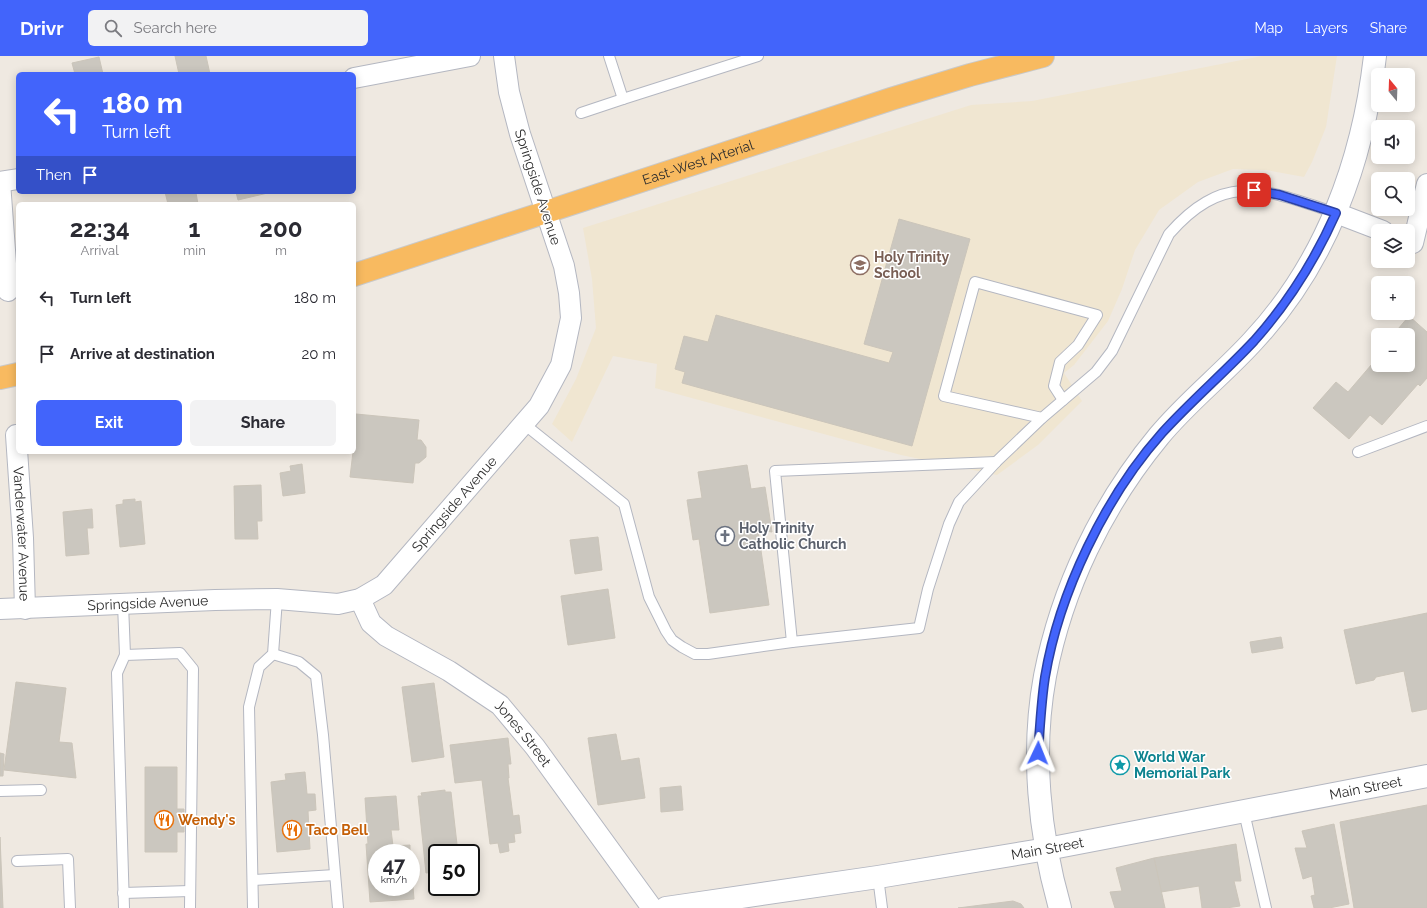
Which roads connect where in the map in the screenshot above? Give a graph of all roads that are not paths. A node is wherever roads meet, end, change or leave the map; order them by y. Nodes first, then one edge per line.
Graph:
1 (470, 56) edge
2 (504, 56) edge
3 (609, 56) edge
4 (758, 56) edge
5 (1043, 56) edge
6 (1375, 56) edge
7 (356, 78) edge
8 (623, 99) junction
9 (581, 113) dead end
10 (16, 179) edge
11 (0, 182) edge
12 (1427, 184) edge
13 (546, 212) junction
14 (1336, 213) junction
15 (1371, 226) edge
16 (1416, 245) edge
17 (356, 274) edge
18 (8, 291) dead end
19 (16, 374) edge
20 (0, 378) edge
21 (1063, 400) junction
22 (1042, 418) junction
23 (524, 424) junction
24 (1427, 426) edge
25 (1358, 452) dead end
26 (17, 454) edge
27 (996, 462) junction
28 (360, 599) junction
29 (277, 600) junction
30 (123, 604) junction
31 (0, 609) edge
32 (25, 609) junction
33 (792, 642) junction
34 (273, 654) junction
35 (125, 655) junction
36 (1427, 776) edge
37 (42, 790) dead end
38 (0, 791) edge
39 (1244, 812) junction
40 (1047, 849) junction
41 (17, 861) dead end
42 (335, 875) junction
43 (878, 877) junction
44 (253, 880) junction
45 (190, 891) junction
46 (123, 893) junction
47 (737, 903) edge
48 (70, 908) edge
49 (124, 908) edge
50 (190, 908) edge
51 (253, 908) edge
52 (338, 908) edge
53 (652, 908) edge
54 (666, 908) edge
55 (882, 908) edge
56 (1060, 908) edge
57 (1266, 908) edge

1 - 7 street
2 - 13 street, Springside Avenue
3 - 8 lane
4 - 8 lane
5 - 13 highway, East-West Arterial
6 - 14 main road
8 - 9 lane
10 - 11 street
11 - 18 street
12 - 16 street
13 - 17 highway, East-West Arterial
13 - 23 street, Springside Avenue
14 - 15 street
14 - 21 lane
14 - 40 main road
19 - 20 highway
21 - 22 lane
21 - 22 lane
22 - 27 lane
23 - 28 street, Springside Avenue
23 - 33 lane
24 - 25 lane
26 - 32 street, Vanderwater Avenue
27 - 33 lane
27 - 33 lane
28 - 29 street, Springside Avenue
28 - 53 street, Jones Street
29 - 30 street, Springside Avenue
29 - 34 lane
30 - 32 street, Springside Avenue
30 - 35 lane
31 - 32 street, Springside Avenue
34 - 42 lane
34 - 44 lane
35 - 45 lane
35 - 46 lane
36 - 39 main road, Main Street
37 - 38 lane
39 - 40 main road, Main Street
39 - 57 lane
40 - 43 main road, Main Street
40 - 56 main road
41 - 48 lane
42 - 44 lane
42 - 52 lane
43 - 47 main road, Main Street
43 - 55 lane
44 - 51 lane
45 - 46 lane
45 - 50 lane
46 - 49 lane
47 - 54 main road, Main Street

